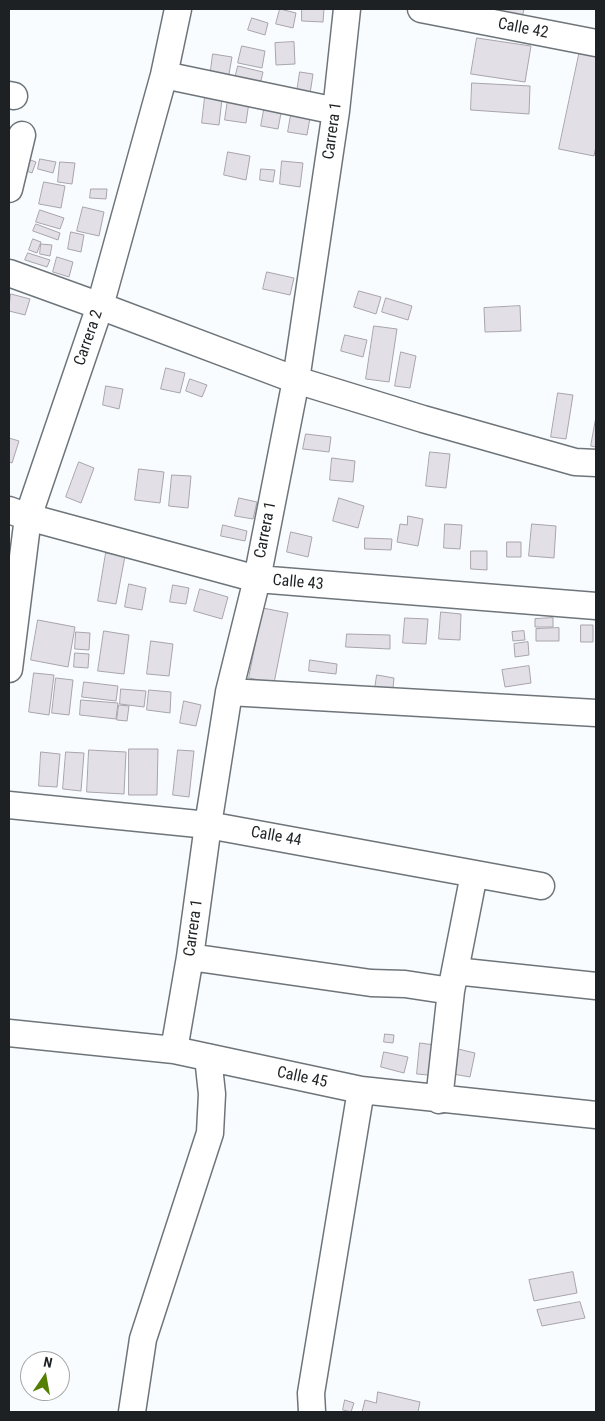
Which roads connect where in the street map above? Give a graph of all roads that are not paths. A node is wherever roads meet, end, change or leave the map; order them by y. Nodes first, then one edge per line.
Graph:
1 (178, 9) edge
2 (347, 9) edge
3 (421, 9) edge
4 (596, 43) edge
5 (164, 75) junction
6 (336, 111) junction
7 (22, 135) dead end
8 (9, 189) edge
9 (9, 273) edge
10 (100, 306) junction
11 (296, 380) junction
12 (596, 463) edge
13 (18, 513) edge
14 (257, 579) junction
15 (596, 606) edge
16 (9, 669) edge
17 (230, 692) junction
18 (596, 713) edge
19 (9, 805) edge
20 (208, 825) junction
21 (474, 874) junction
22 (541, 886) dead end
23 (190, 957) junction
24 (453, 981) junction
25 (596, 986) edge
26 (9, 1033) edge
27 (174, 1050) junction
28 (208, 1057) junction
29 (361, 1090) junction
30 (439, 1100) junction
31 (596, 1115) edge
32 (132, 1412) edge
33 (312, 1412) edge

1 - 5 street, Carrera 2
2 - 6 street, Carrera 1
3 - 4 street, Calle 42
5 - 6 street
5 - 10 street, Carrera 2
6 - 11 street, Carrera 1
7 - 8 street
9 - 10 street
10 - 11 street
10 - 13 street, Carrera 2
11 - 12 street
11 - 14 street, Carrera 1
13 - 14 street, Calle 43
13 - 16 street, Carrera 2
14 - 15 street, Calle 43
14 - 17 street, Carrera 1
17 - 18 street
17 - 20 street, Carrera 1
19 - 20 street, Calle 44
20 - 21 street, Calle 44
20 - 23 street, Carrera 1
21 - 22 street, Calle 44
21 - 24 street
23 - 24 street
23 - 27 street, Carrera 1
24 - 25 street
24 - 30 street
26 - 27 street, Calle 45
27 - 28 street, Calle 45
28 - 29 street, Calle 45
28 - 32 street
29 - 30 street, Calle 45
29 - 33 street
30 - 31 street, Calle 45

